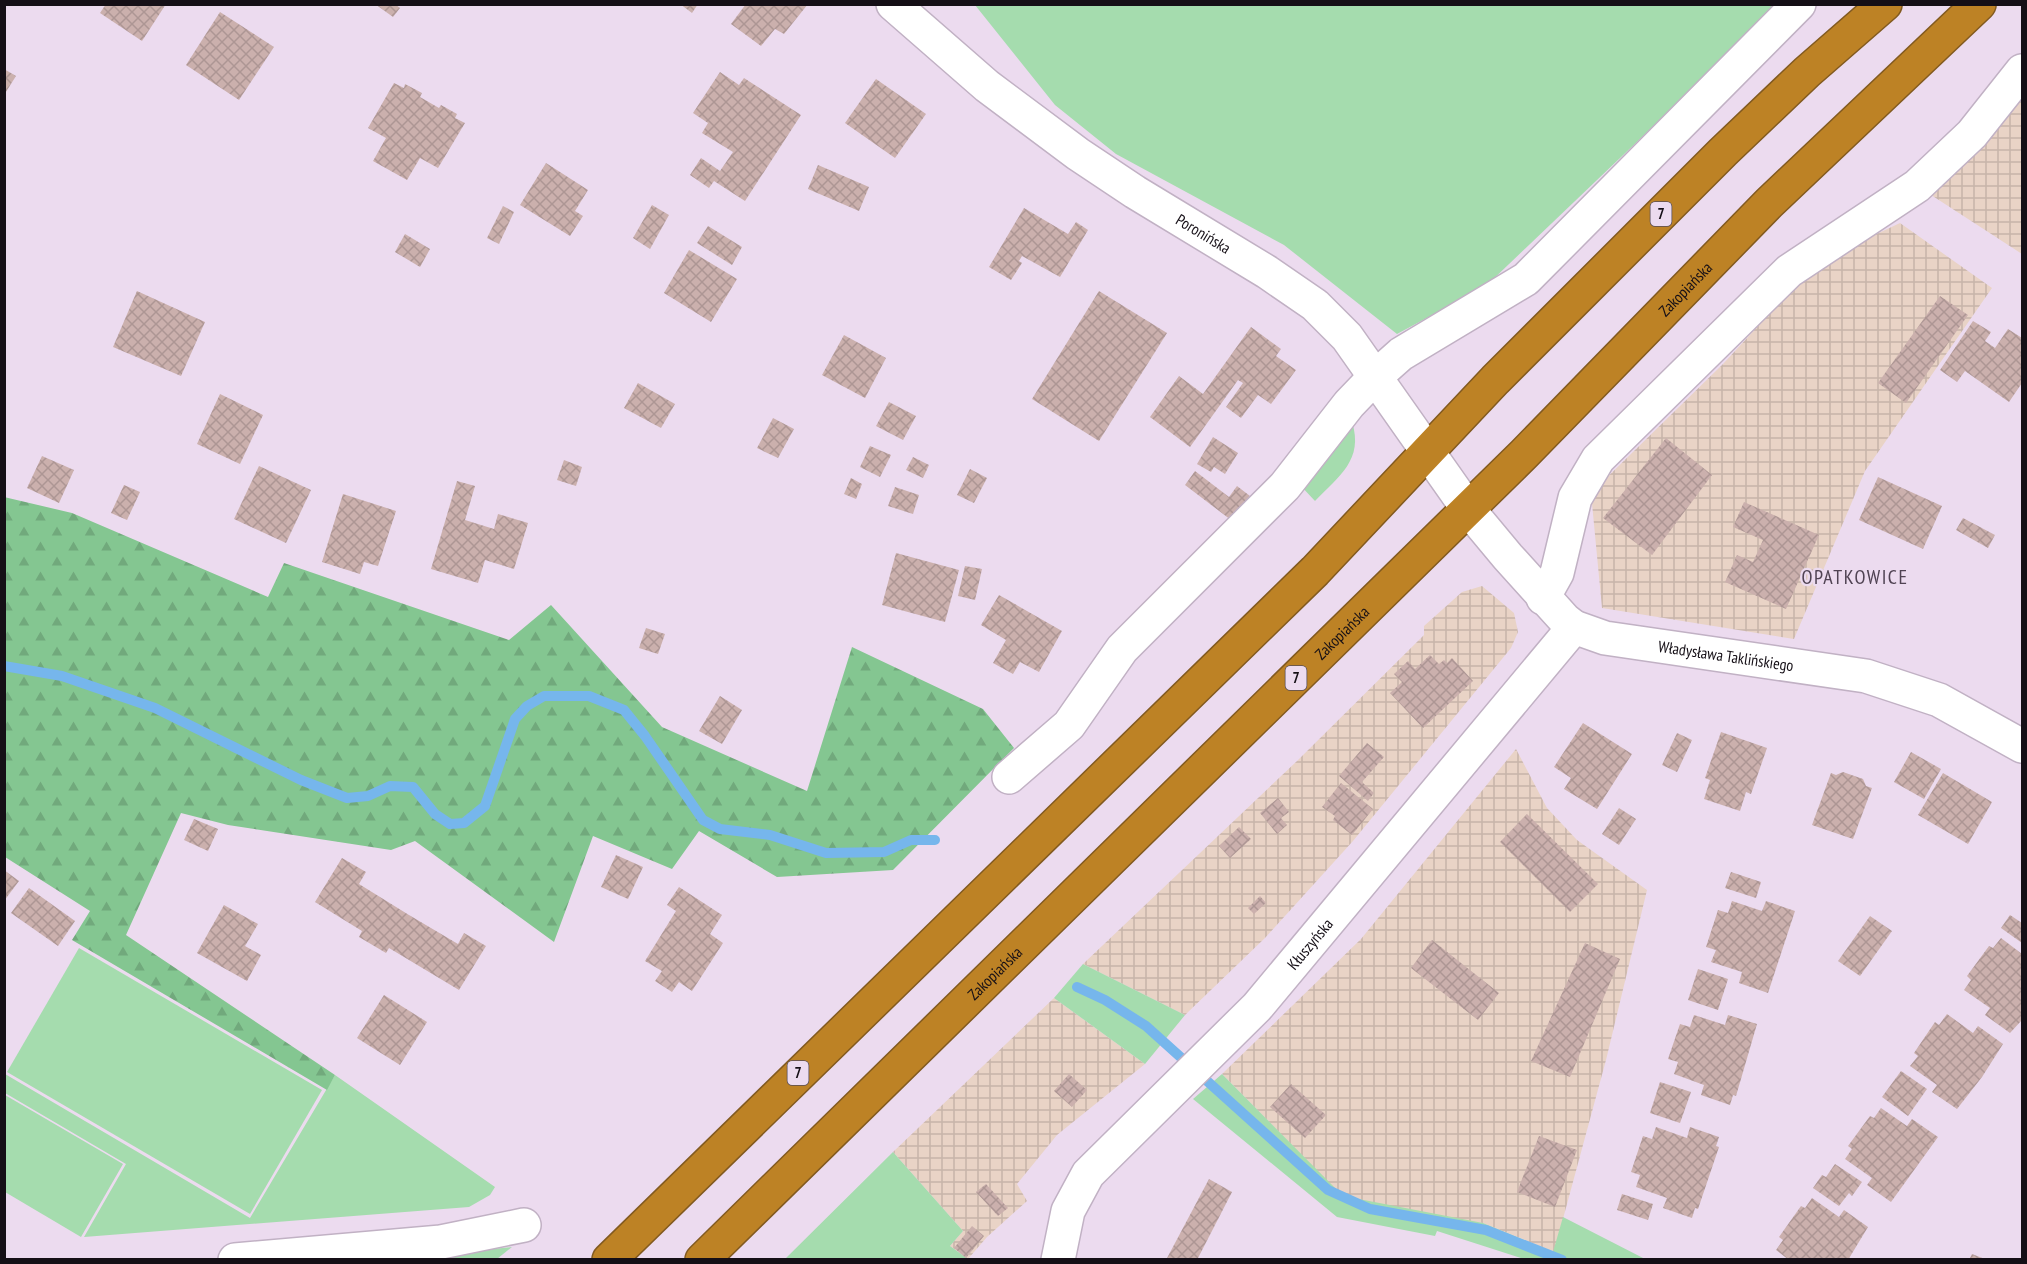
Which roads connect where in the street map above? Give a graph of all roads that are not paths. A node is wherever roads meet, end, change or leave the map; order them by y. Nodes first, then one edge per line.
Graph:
1 (893, 4) edge
2 (1799, 4) edge
3 (1885, 4) edge
4 (1979, 4) edge
5 (2022, 71) edge
6 (1374, 378) junction
7 (1429, 451) junction
8 (1468, 509) junction
9 (1543, 598) junction
10 (1575, 627) junction
11 (2022, 746) edge
12 (1009, 777) dead end
13 (524, 1226) dead end
14 (235, 1260) edge
15 (609, 1260) edge
16 (702, 1260) edge
17 (1058, 1260) edge

1 - 6 street, Poronińska
2 - 6 street
3 - 7 highway, 7
4 - 8 highway, Zakopiańska / 7
5 - 9 street
6 - 7 street, Poronińska
6 - 12 street
7 - 8 street, Poronińska
7 - 15 highway, 7
8 - 9 street, Władysława Taklińskiego
8 - 16 highway, Zakopiańska / 7
9 - 10 street, Władysława Taklińskiego
10 - 11 street, Władysława Taklińskiego
10 - 17 street, Kłuszyńska
13 - 14 street

